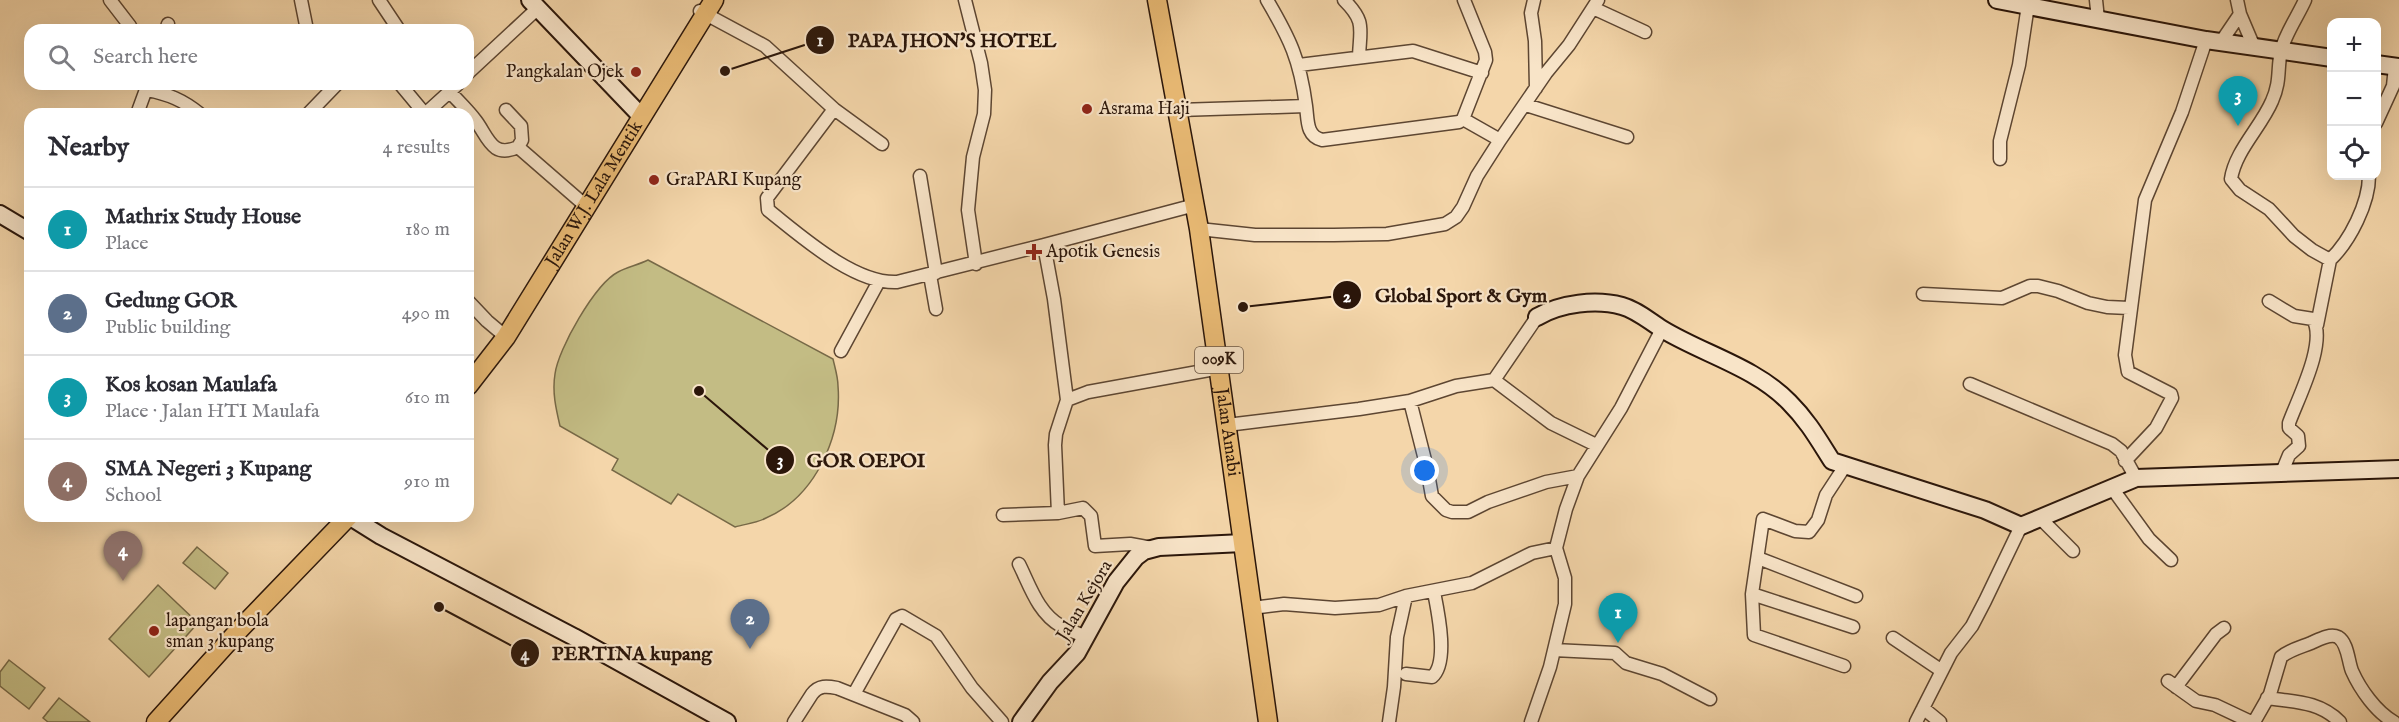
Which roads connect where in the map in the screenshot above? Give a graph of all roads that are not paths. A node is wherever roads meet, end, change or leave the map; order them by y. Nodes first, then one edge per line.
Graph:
1 (110, 0) edge
2 (301, 0) edge
3 (379, 0) edge
4 (965, 0) edge
5 (1158, 0) edge
6 (1267, 0) edge
7 (1344, 0) edge
8 (1464, 0) edge
9 (1534, 0) edge
10 (1996, 0) edge
11 (2096, 0) edge
12 (2237, 0) edge
13 (2305, 0) edge
14 (534, 4) edge
15 (1595, 4) edge
16 (2028, 5) junction
17 (706, 6) edge
18 (2240, 14) junction
19 (2098, 19) junction
20 (128, 24) edge
21 (306, 24) edge
22 (395, 24) edge
23 (1645, 32) dead end
24 (2213, 41) junction
25 (2254, 47) junction
26 (2281, 50) junction
27 (1359, 57) junction
28 (2327, 57) edge
29 (1299, 65) junction
30 (2381, 65) edge
31 (2397, 67) edge
32 (474, 68) edge
33 (1482, 73) junction
34 (1536, 88) junction
35 (147, 90) edge
36 (157, 90) edge
37 (332, 90) edge
38 (405, 90) edge
39 (450, 90) edge
40 (455, 90) edge
41 (1526, 105) junction
42 (1306, 106) junction
43 (139, 108) edge
44 (193, 108) edge
45 (314, 108) edge
46 (420, 108) edge
47 (431, 108) edge
48 (467, 108) edge
49 (643, 108) junction
50 (506, 110) dead end
51 (834, 110) junction
52 (1179, 110) junction
53 (2381, 113) edge
54 (474, 118) edge
55 (1463, 119) junction
56 (1628, 137) dead end
57 (1500, 140) junction
58 (882, 144) dead end
59 (518, 147) junction
60 (2000, 159) dead end
61 (920, 176) dead end
62 (2368, 180) edge
63 (583, 205) junction
64 (1195, 205) junction
65 (0, 214) edge
66 (24, 228) edge
67 (1199, 229) junction
68 (1044, 245) junction
69 (2330, 260) junction
70 (976, 264) junction
71 (933, 274) junction
72 (879, 281) junction
73 (1923, 294) dead end
74 (2270, 301) dead end
75 (474, 307) edge
76 (2129, 308) junction
77 (936, 309) dead end
78 (1538, 317) joint
79 (2317, 325) junction
80 (1662, 329) junction
81 (503, 334) junction
82 (841, 351) dead end
83 (474, 367) edge
84 (1220, 368) junction
85 (474, 377) edge
86 (1494, 380) junction
87 (1970, 384) dead end
88 (1067, 400) junction
89 (1410, 401) junction
90 (1227, 425) junction
91 (1596, 445) junction
92 (2125, 461) junction
93 (1845, 466) junction
94 (2399, 469) edge
95 (2282, 472) junction
96 (1578, 476) junction
97 (2136, 478) junction
98 (2112, 488) junction
99 (1058, 513) junction
100 (1003, 515) dead end
101 (2041, 519) junction
102 (330, 522) edge
103 (343, 522) edge
104 (360, 522) edge
105 (2021, 526) junction
106 (1243, 543) junction
107 (1152, 548) junction
108 (1556, 548) junction
109 (2073, 551) dead end
110 (1758, 558) junction
111 (2171, 560) dead end
112 (1019, 564) dead end
113 (1434, 592) junction
114 (1752, 594) junction
115 (1406, 596) junction
116 (1856, 596) dead end
117 (1252, 608) junction
118 (1853, 627) dead end
119 (2224, 628) dead end
120 (1087, 637) junction
121 (1893, 638) dead end
122 (1554, 650) junction
123 (1844, 666) dead end
124 (1942, 671) junction
125 (1406, 674) dead end
126 (854, 694) junction
127 (2267, 698) junction
128 (1710, 699) dead end
129 (1391, 703) junction
130 (1923, 708) junction
131 (143, 722) edge
132 (156, 722) edge
133 (727, 722) edge
134 (794, 722) edge
135 (914, 722) edge
136 (1002, 722) edge
137 (1021, 722) edge
138 (1268, 722) edge
139 (1380, 722) edge
140 (1389, 722) edge
141 (1531, 722) edge
142 (1916, 722) edge
143 (1940, 722) edge
144 (2253, 722) edge
145 (2340, 722) edge
146 (2394, 722) edge

1 - 20 street
2 - 21 street
3 - 22 street
4 - 70 street
5 - 52 main road, Jalan Amabi / 009K
6 - 29 street
7 - 27 street
8 - 33 street
9 - 34 street
10 - 16 street
11 - 19 street
12 - 18 street
13 - 26 street
14 - 32 street
14 - 49 street
15 - 23 street
15 - 34 street
16 - 19 street
16 - 60 street
17 - 49 main road, Jalan W.J. Lala Mentik
17 - 51 street
18 - 24 street
18 - 25 street
19 - 24 street
24 - 25 street
24 - 76 street
25 - 26 street
26 - 28 street
26 - 69 street
27 - 29 street
27 - 33 street
29 - 42 street
30 - 31 street
31 - 53 street
33 - 55 street
34 - 41 street
35 - 43 street
36 - 44 street
37 - 45 street
38 - 46 street
39 - 47 street
40 - 48 street
41 - 56 street
41 - 57 street
42 - 52 street
42 - 55 street
49 - 63 main road, Jalan W.J. Lala Mentik
50 - 59 street
51 - 58 street
51 - 72 street
52 - 64 main road, Jalan Amabi / 009K
54 - 59 street
55 - 57 street
57 - 67 street
59 - 63 street
61 - 71 street
62 - 69 street
63 - 81 main road, Jalan W.J. Lala Mentik
64 - 67 main road, Jalan Amabi / 009K
64 - 68 street
65 - 66 street
67 - 84 main road, Jalan Amabi / 009K
68 - 70 street
68 - 88 street
69 - 79 street
70 - 71 street
71 - 72 street
71 - 77 street
72 - 82 street
73 - 76 street
74 - 79 street
75 - 81 street
76 - 92 street
78 - 80 street
78 - 86 street
79 - 95 street
80 - 91 street
80 - 93 street
81 - 83 main road
81 - 85 main road, Jalan W.J. Lala Mentik
84 - 88 street
84 - 90 main road, Jalan Amabi / 009K
86 - 89 street
86 - 91 street
87 - 92 street
88 - 99 street
89 - 90 street
89 - 96 street
90 - 106 main road, Jalan Amabi / 009K
91 - 96 street
92 - 97 street
93 - 105 street
93 - 110 street
94 - 95 street
95 - 97 street
96 - 108 street
97 - 98 street
98 - 101 street
98 - 111 street
99 - 100 street
99 - 107 street
101 - 105 street
101 - 109 street
102 - 131 main road
103 - 132 main road
104 - 133 street
105 - 124 street
106 - 107 street
106 - 117 main road, Jalan Amabi / 009K
107 - 120 street, Jalan Kejora
108 - 113 street
108 - 122 street
110 - 114 street
110 - 116 street
112 - 120 street
113 - 115 street
113 - 125 street
114 - 118 street
114 - 123 street
115 - 117 street
115 - 129 street
117 - 138 main road, Jalan Amabi / 009K
119 - 144 street
120 - 137 street, Jalan Kejora
121 - 124 street
122 - 128 street
122 - 141 street
124 - 130 street
126 - 134 street
126 - 135 street
126 - 136 street
127 - 144 street
127 - 145 street
127 - 146 street
129 - 139 street
129 - 140 street
130 - 142 street
130 - 143 street

